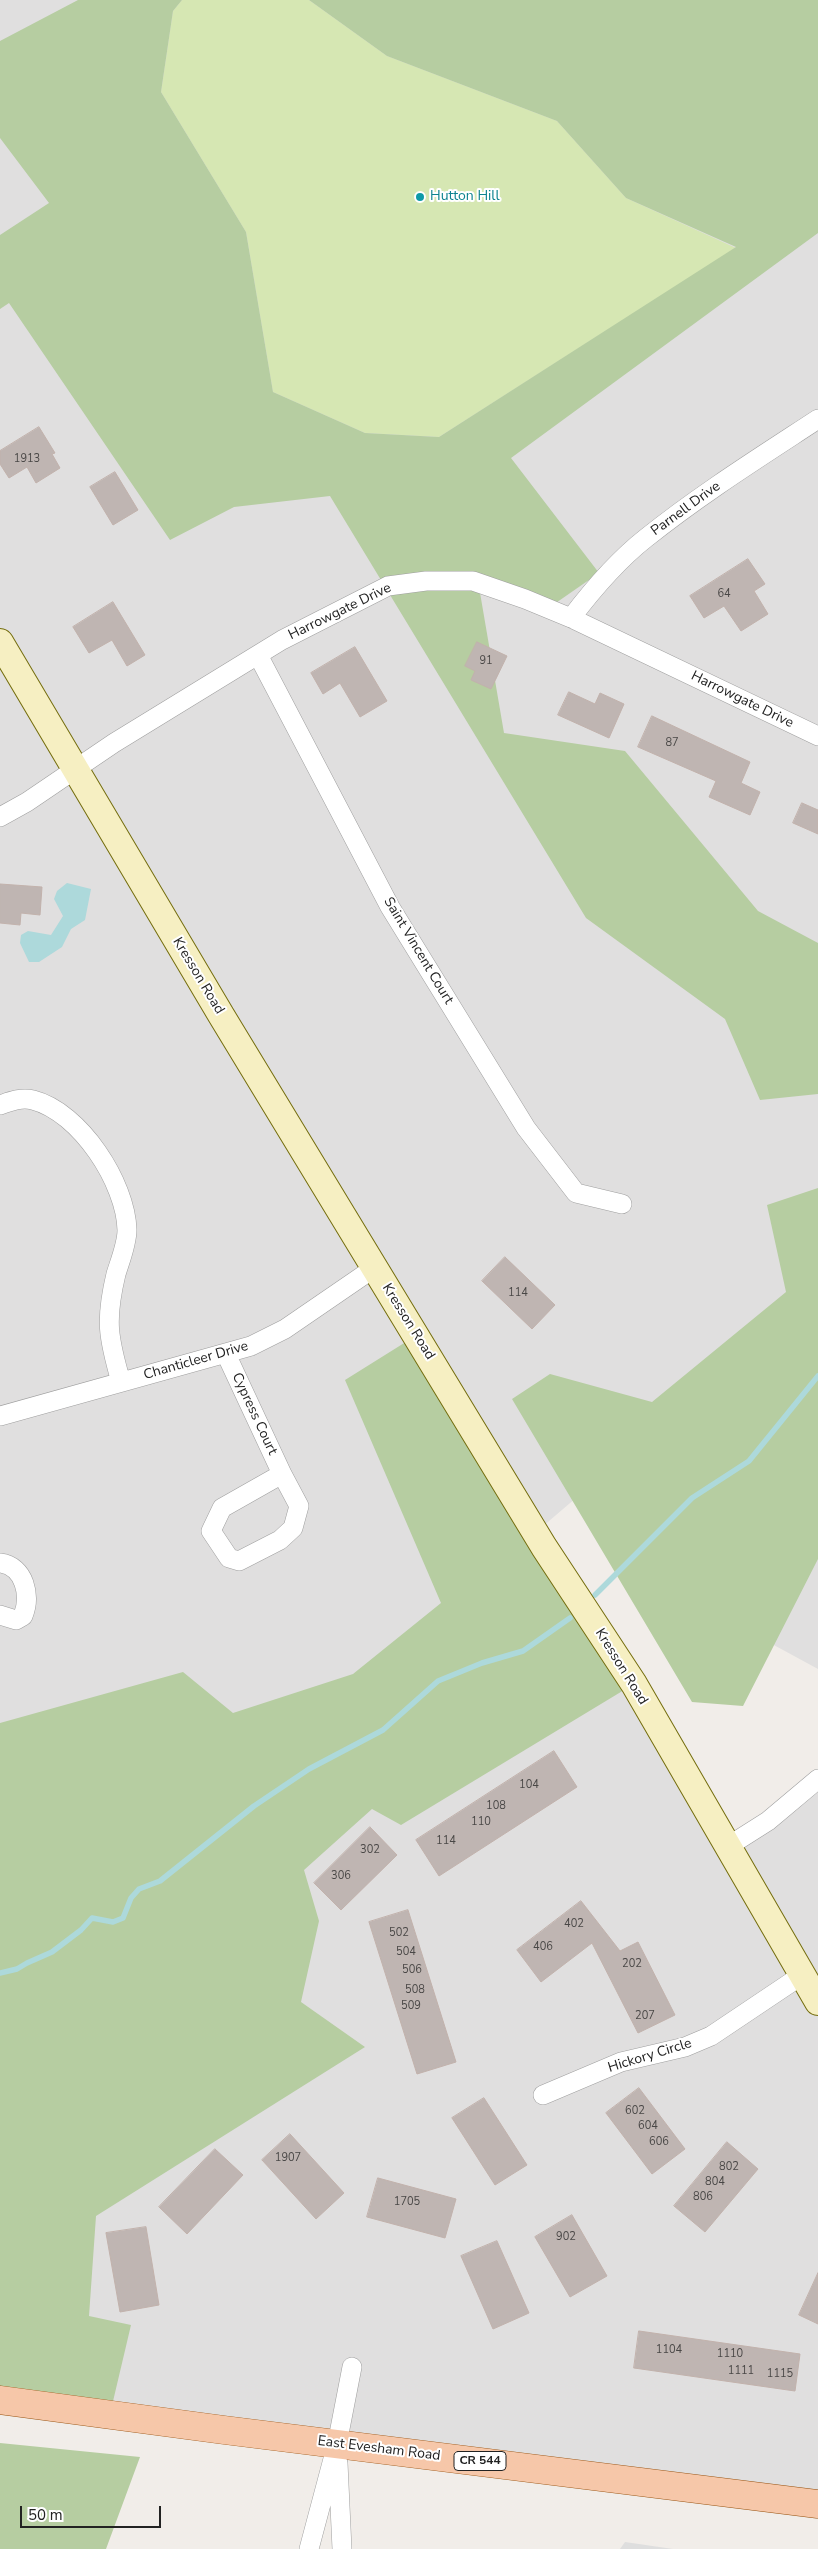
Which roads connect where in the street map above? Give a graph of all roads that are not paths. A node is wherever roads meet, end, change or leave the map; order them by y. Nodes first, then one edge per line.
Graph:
1 (818, 419) edge
2 (571, 618) junction
3 (0, 642) edge
4 (258, 655) junction
5 (818, 736) edge
6 (75, 770) junction
7 (0, 817) edge
8 (0, 1105) edge
9 (622, 1204) dead end
10 (374, 1268) junction
11 (226, 1354) junction
12 (121, 1382) junction
13 (0, 1416) edge
14 (282, 1474) junction
15 (0, 1563) edge
16 (0, 1615) edge
17 (818, 1779) edge
18 (727, 1846) junction
19 (802, 1975) junction
20 (818, 2002) edge
21 (543, 2095) dead end
22 (352, 2367) dead end
23 (0, 2400) edge
24 (337, 2444) junction
25 (818, 2504) edge
26 (309, 2549) edge
27 (342, 2549) edge

1 - 2 street, Parnell Drive
2 - 4 street, Harrowgate Drive
2 - 5 street, Harrowgate Drive
3 - 6 street, Kresson Road
4 - 6 street, Harrowgate Drive
4 - 9 street, Saint Vincent Court
6 - 7 street
6 - 10 street, Kresson Road
8 - 12 street
10 - 11 street, Chanticleer Drive
10 - 18 street, Kresson Road
11 - 12 street, Chanticleer Drive
11 - 14 street, Cypress Court
12 - 13 street, Chanticleer Drive
14 - 14 street, Cypress Court
15 - 16 street
17 - 18 street
18 - 19 street, Kresson Road
19 - 20 street, Kresson Road
19 - 21 street, Hickory Circle
22 - 24 street
23 - 24 main road, East Evesham Road / CR 544
24 - 25 main road, East Evesham Road / CR 544
24 - 26 street
24 - 27 street

